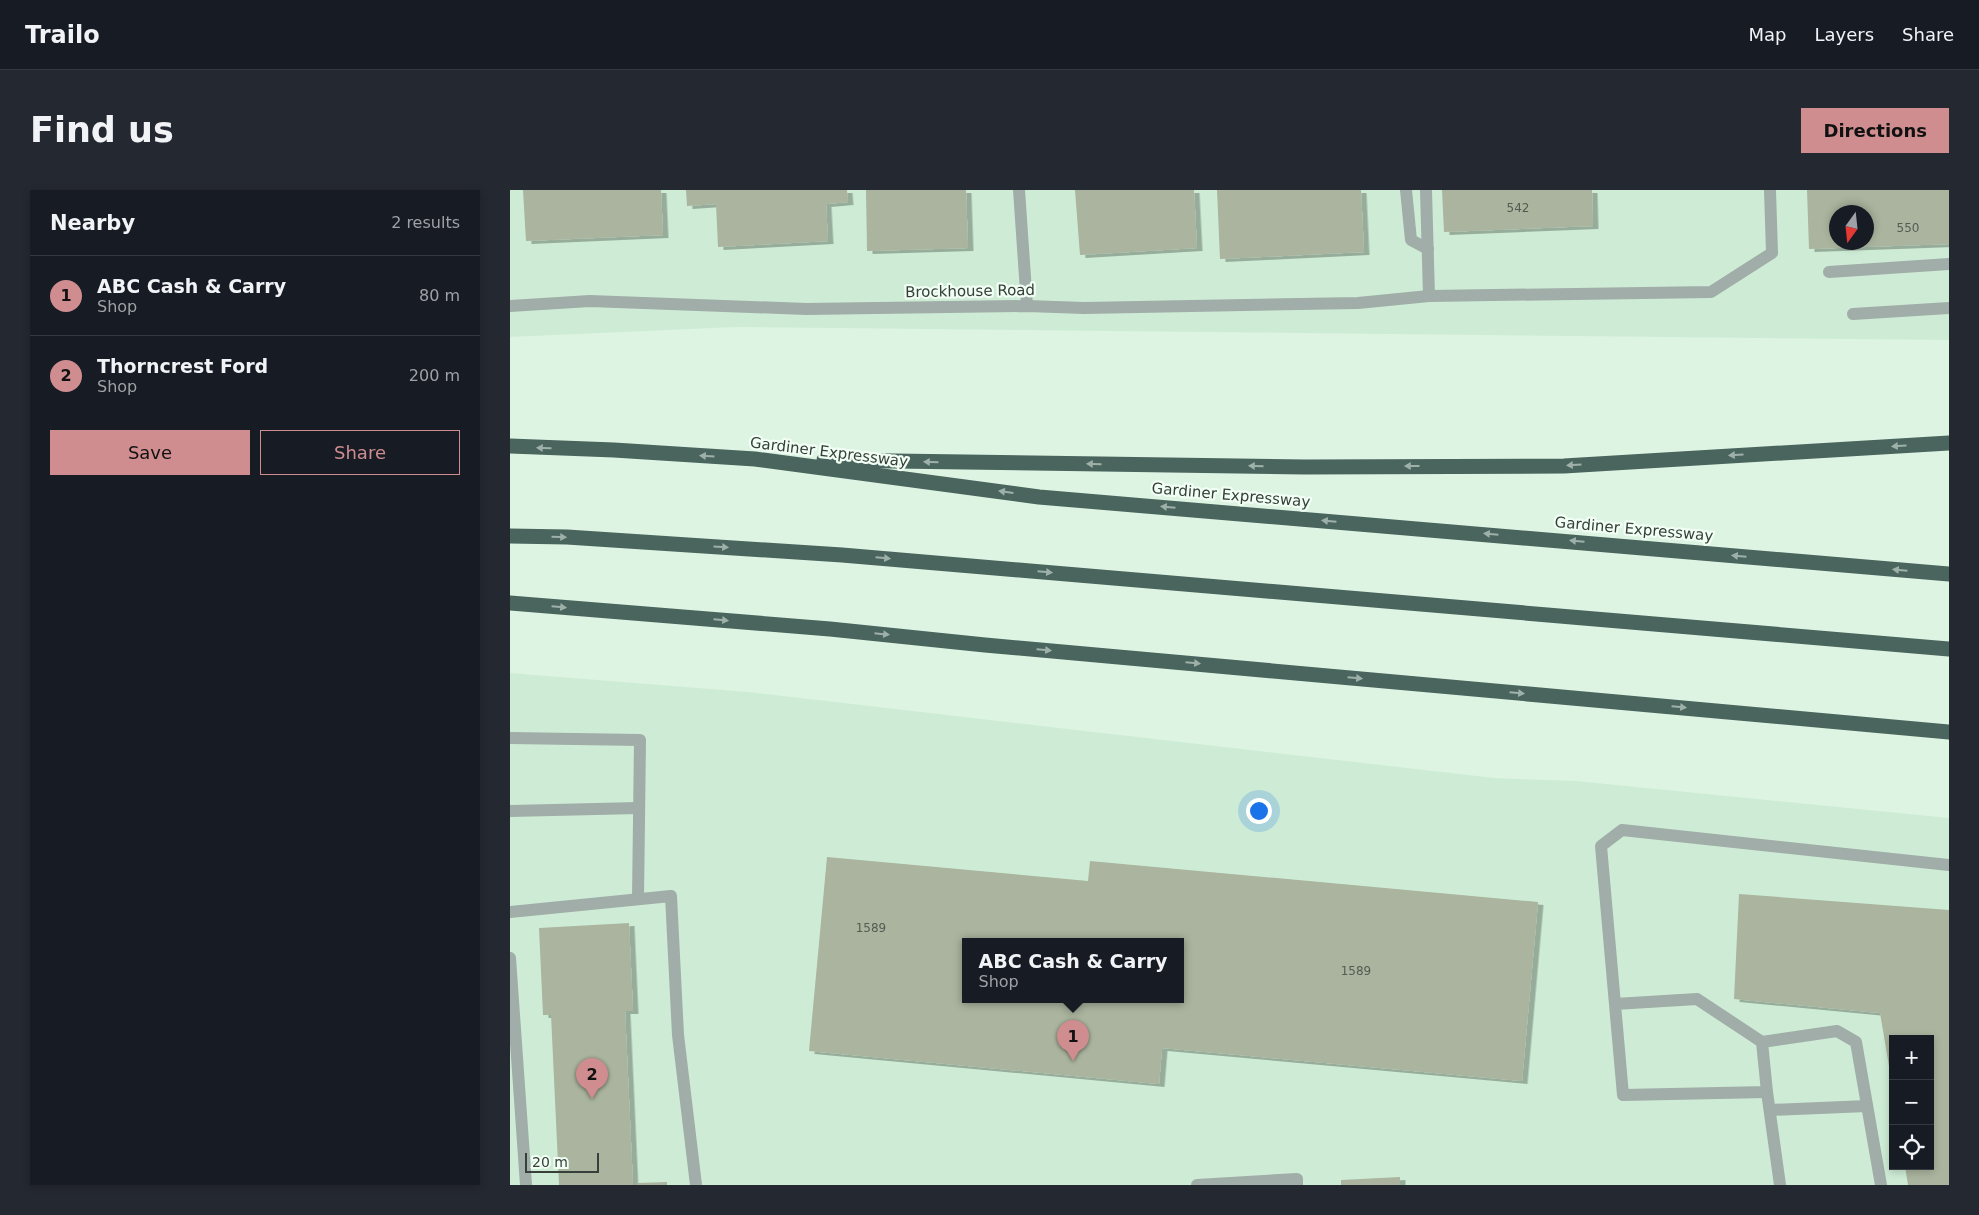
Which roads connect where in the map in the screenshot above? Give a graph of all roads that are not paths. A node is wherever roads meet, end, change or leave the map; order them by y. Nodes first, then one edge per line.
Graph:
1 (1019, 190) edge
2 (1406, 190) edge
3 (1426, 190) edge
4 (1770, 190) edge
5 (1428, 249) junction
6 (1949, 264) edge
7 (1830, 272) dead end
8 (1430, 296) junction
9 (510, 306) edge
10 (1027, 306) junction
11 (1949, 308) edge
12 (1853, 314) dead end
13 (1948, 442) edge
14 (510, 446) edge
15 (755, 459) junction
16 (510, 536) edge
17 (1949, 574) edge
18 (510, 603) edge
19 (1949, 649) edge
20 (1949, 732) edge
21 (510, 738) edge
22 (639, 808) junction
23 (510, 811) edge
24 (1949, 865) edge
25 (638, 899) junction
26 (510, 912) edge
27 (510, 958) edge
28 (1615, 1004) junction
29 (1762, 1042) junction
30 (1768, 1092) junction
31 (1867, 1106) junction
32 (1770, 1110) junction
33 (526, 1185) edge
34 (696, 1185) edge
35 (1197, 1185) edge
36 (1297, 1185) edge
37 (1780, 1185) edge
38 (1881, 1185) edge

1 - 10 street
2 - 5 street
3 - 5 street
4 - 8 street, Brockhouse Road
5 - 8 street
6 - 7 street
8 - 10 street, Brockhouse Road
9 - 10 street, Brockhouse Road
11 - 12 street
13 -> 15 highway
15 -> 14 highway, Gardiner Expressway
17 -> 15 highway, Gardiner Expressway
16 -> 19 highway
18 -> 20 highway
21 - 22 street
22 - 23 street
22 - 25 street
24 - 28 street
25 - 26 street
25 - 34 street
27 - 33 street
28 - 29 street
28 - 30 street
29 - 30 street
29 - 31 street
30 - 32 street
31 - 32 street
31 - 38 street
32 - 37 street
35 - 36 street

